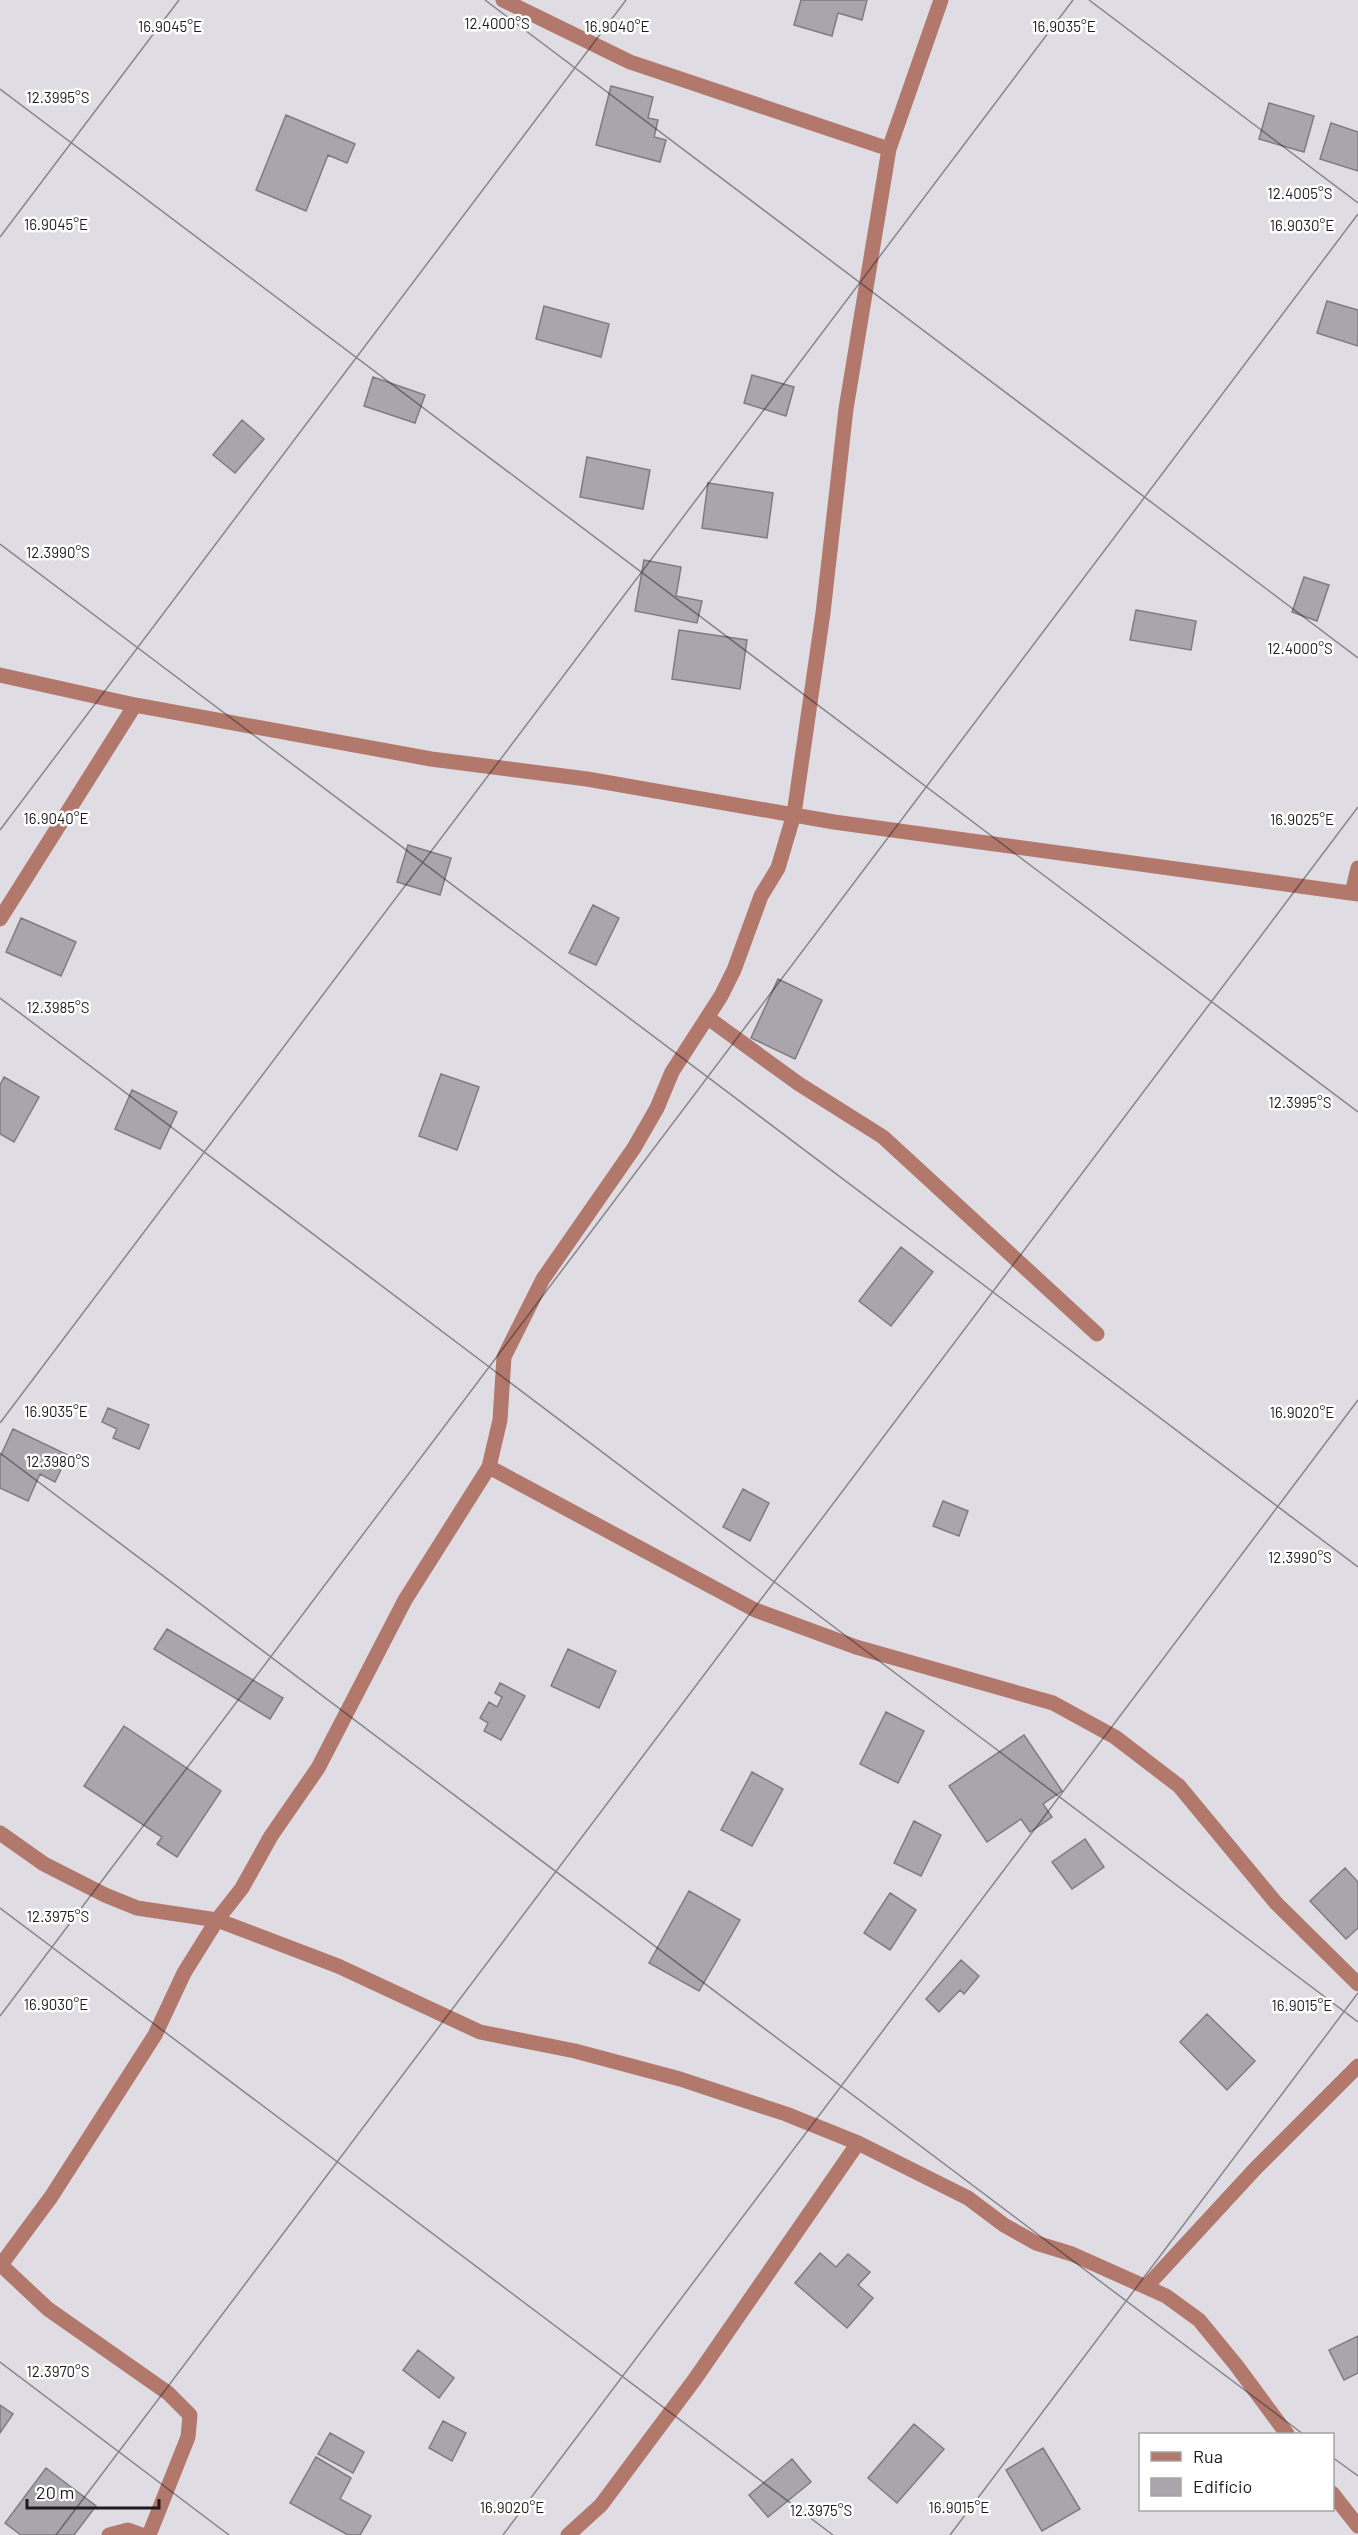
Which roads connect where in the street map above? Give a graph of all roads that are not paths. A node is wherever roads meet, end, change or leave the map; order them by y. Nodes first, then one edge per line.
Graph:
1 (503, 0) edge
2 (940, 0) edge
3 (889, 149) junction
4 (0, 675) edge
5 (135, 705) junction
6 (794, 814) junction
7 (1358, 868) edge
8 (1355, 894) edge
9 (0, 919) edge
10 (708, 1018) junction
11 (1097, 1334) dead end
12 (489, 1467) junction
13 (0, 1833) edge
14 (217, 1920) junction
15 (1358, 1984) edge
16 (1358, 2066) edge
17 (858, 2143) junction
18 (0, 2265) edge
19 (1146, 2286) junction
20 (1286, 2433) edge
21 (1334, 2496) edge
22 (1358, 2526) edge
23 (109, 2535) edge
24 (142, 2535) edge
25 (149, 2535) edge
26 (568, 2535) edge

1 - 3 street
2 - 3 street
3 - 6 street
4 - 5 street
5 - 6 street
5 - 9 street
6 - 8 street
6 - 10 street
7 - 8 street
10 - 11 street
10 - 12 street
12 - 14 street
12 - 15 street
13 - 14 street
14 - 17 street
14 - 18 street
16 - 19 street
17 - 19 street
17 - 26 street
18 - 25 street
19 - 20 street
21 - 22 street
23 - 24 street

